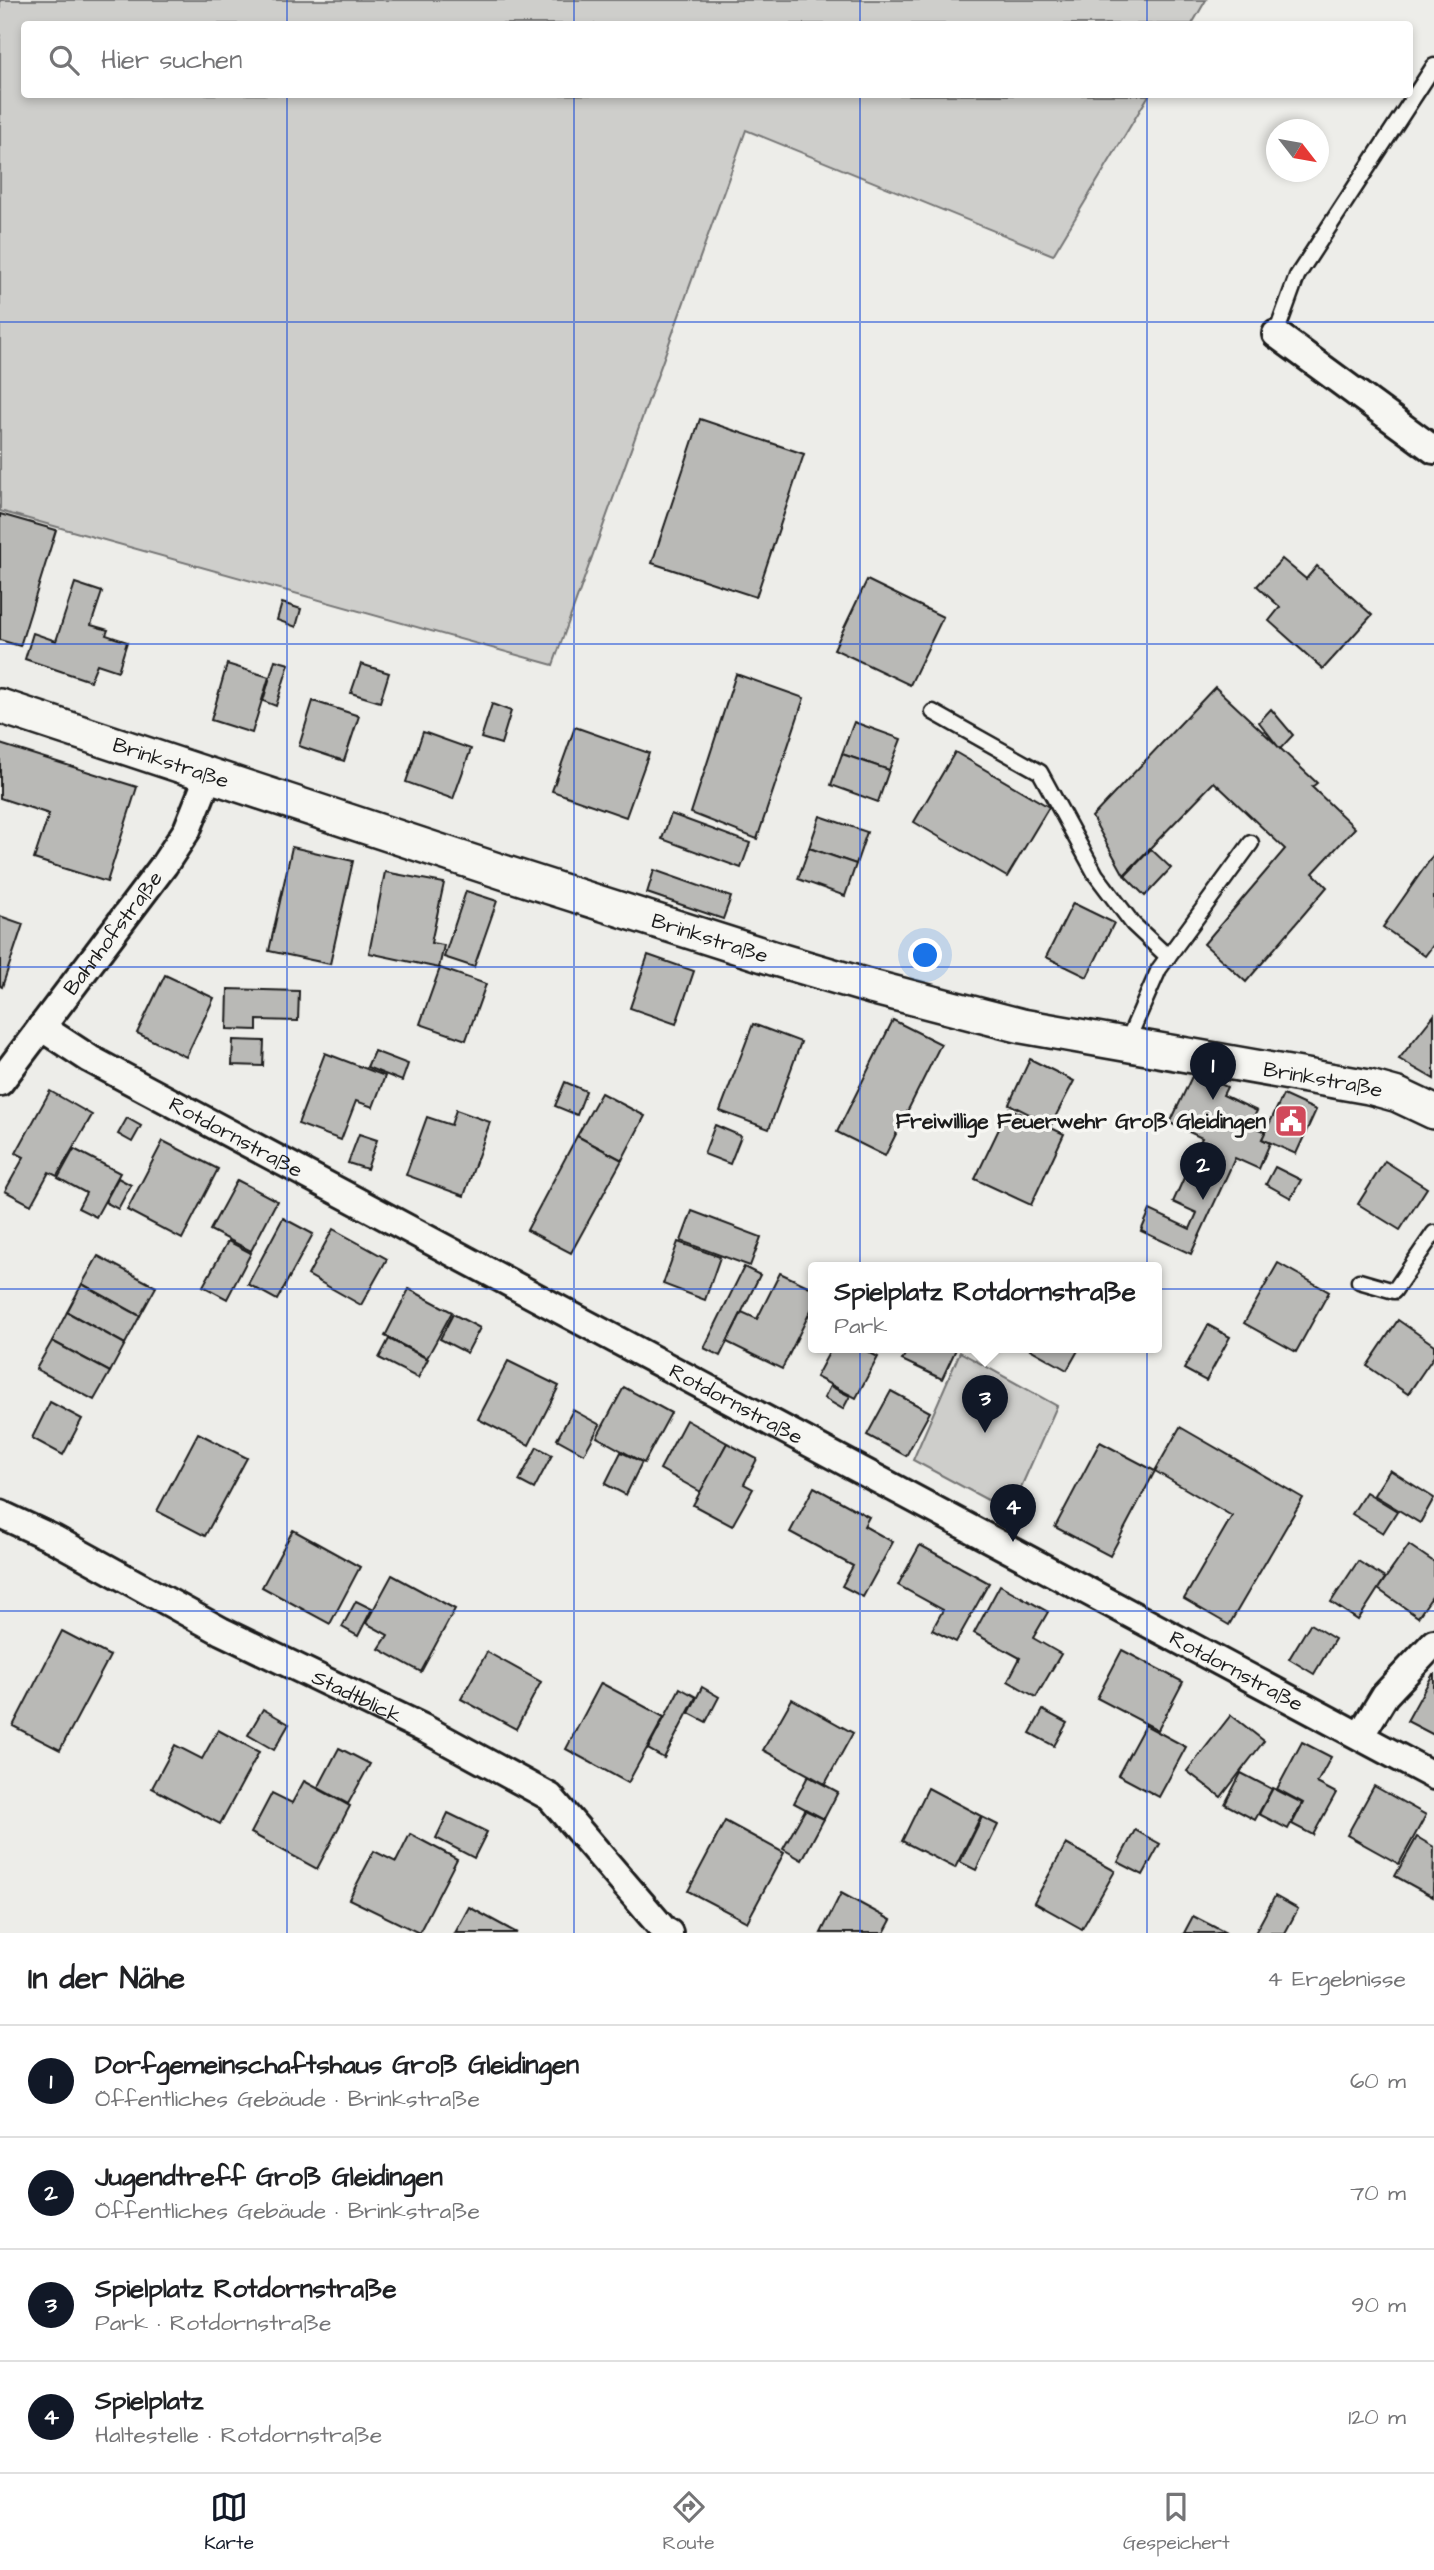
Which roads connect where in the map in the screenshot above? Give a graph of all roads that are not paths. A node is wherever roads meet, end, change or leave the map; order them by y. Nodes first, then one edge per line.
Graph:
1 (1434, 66) edge
2 (1276, 334) joint
3 (1434, 450) edge
4 (0, 706) edge
5 (933, 712) dead end
6 (209, 775) junction
7 (1251, 843) dead end
8 (1168, 957) junction
9 (41, 1027) junction
10 (1126, 1044) junction
11 (0, 1082) edge
12 (1434, 1112) edge
13 (1434, 1233) edge
14 (1359, 1282) dead end
15 (0, 1514) edge
16 (1434, 1643) edge
17 (1360, 1736) junction
18 (1434, 1776) edge
19 (669, 1933) edge

1 - 2 lane
2 - 3 street
4 - 6 street, Brinkstraße
5 - 8 lane
6 - 9 street, Bahnhofstraße
6 - 10 street, Brinkstraße
7 - 8 lane
8 - 10 lane
9 - 11 street, Bahnhofstraße
9 - 17 street, Rotdornstraße
10 - 12 street, Brinkstraße
13 - 14 lane
15 - 19 street, Stadtblick
16 - 17 street
17 - 18 street, Rotdornstraße

